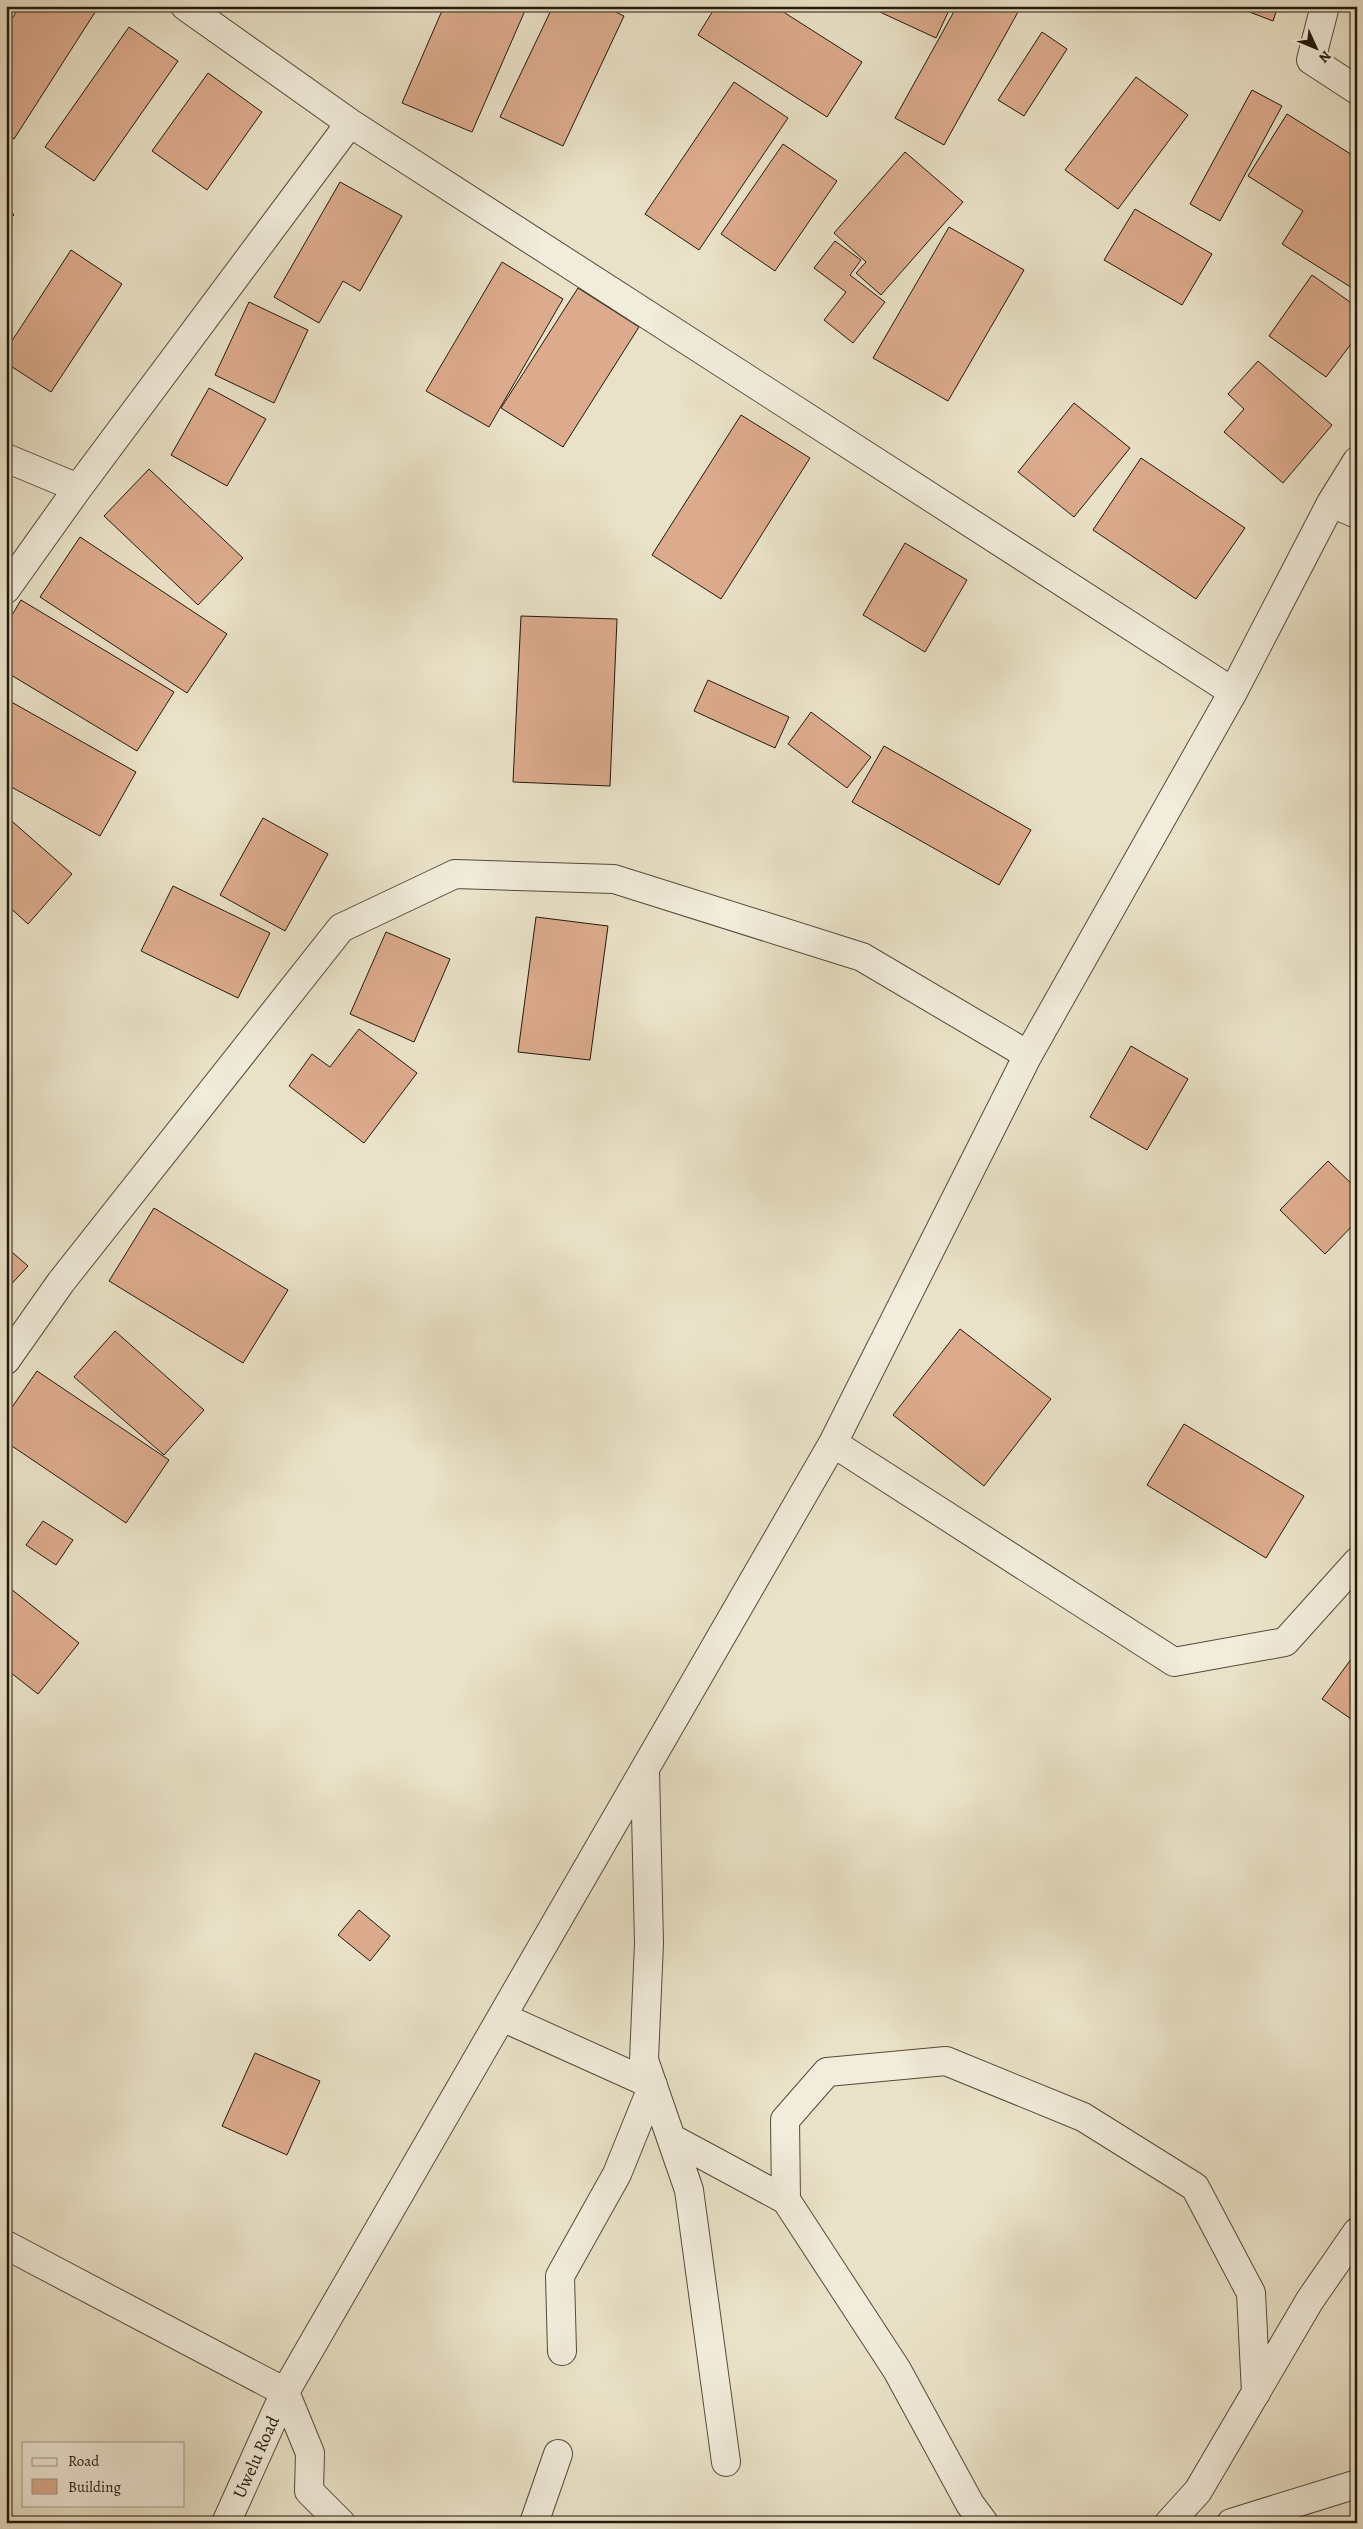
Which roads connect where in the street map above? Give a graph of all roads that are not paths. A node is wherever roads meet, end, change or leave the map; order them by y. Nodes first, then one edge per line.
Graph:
1 (185, 6) edge
2 (1325, 6) edge
3 (1357, 90) edge
4 (350, 123) junction
5 (6, 458) edge
6 (1357, 461) edge
7 (78, 488) junction
8 (1331, 503) junction
9 (1357, 514) edge
10 (6, 590) edge
11 (1233, 692) junction
12 (1028, 1054) junction
13 (6, 1360) edge
14 (833, 1443) junction
15 (1357, 1562) edge
16 (645, 1770) junction
17 (502, 2017) junction
18 (653, 2085) junction
19 (671, 2138) junction
20 (786, 2200) junction
21 (1357, 2232) edge
22 (6, 2245) edge
23 (562, 2351) dead end
24 (285, 2392) junction
25 (1256, 2393) junction
26 (558, 2454) dead end
27 (726, 2462) dead end
28 (1357, 2484) edge
29 (226, 2523) edge
30 (341, 2523) edge
31 (534, 2523) edge
32 (984, 2523) edge
33 (1169, 2523) edge
34 (1231, 2523) edge

1 - 4 street
2 - 3 street
4 - 7 street
4 - 11 street
5 - 7 street
6 - 8 street, Uwelu Road
7 - 10 street
8 - 9 street
8 - 11 street, Uwelu Road
11 - 12 street, Uwelu Road
12 - 13 street
12 - 14 street, Uwelu Road
14 - 15 street
14 - 16 street, Uwelu Road
16 - 17 street, Uwelu Road
16 - 18 street
17 - 18 street
17 - 24 street, Uwelu Road
18 - 19 street
18 - 23 street
19 - 20 street
19 - 27 street
20 - 25 street
20 - 32 street
21 - 25 street
22 - 24 street
24 - 29 street, Uwelu Road
24 - 30 street
25 - 33 street
26 - 31 street
28 - 34 street

